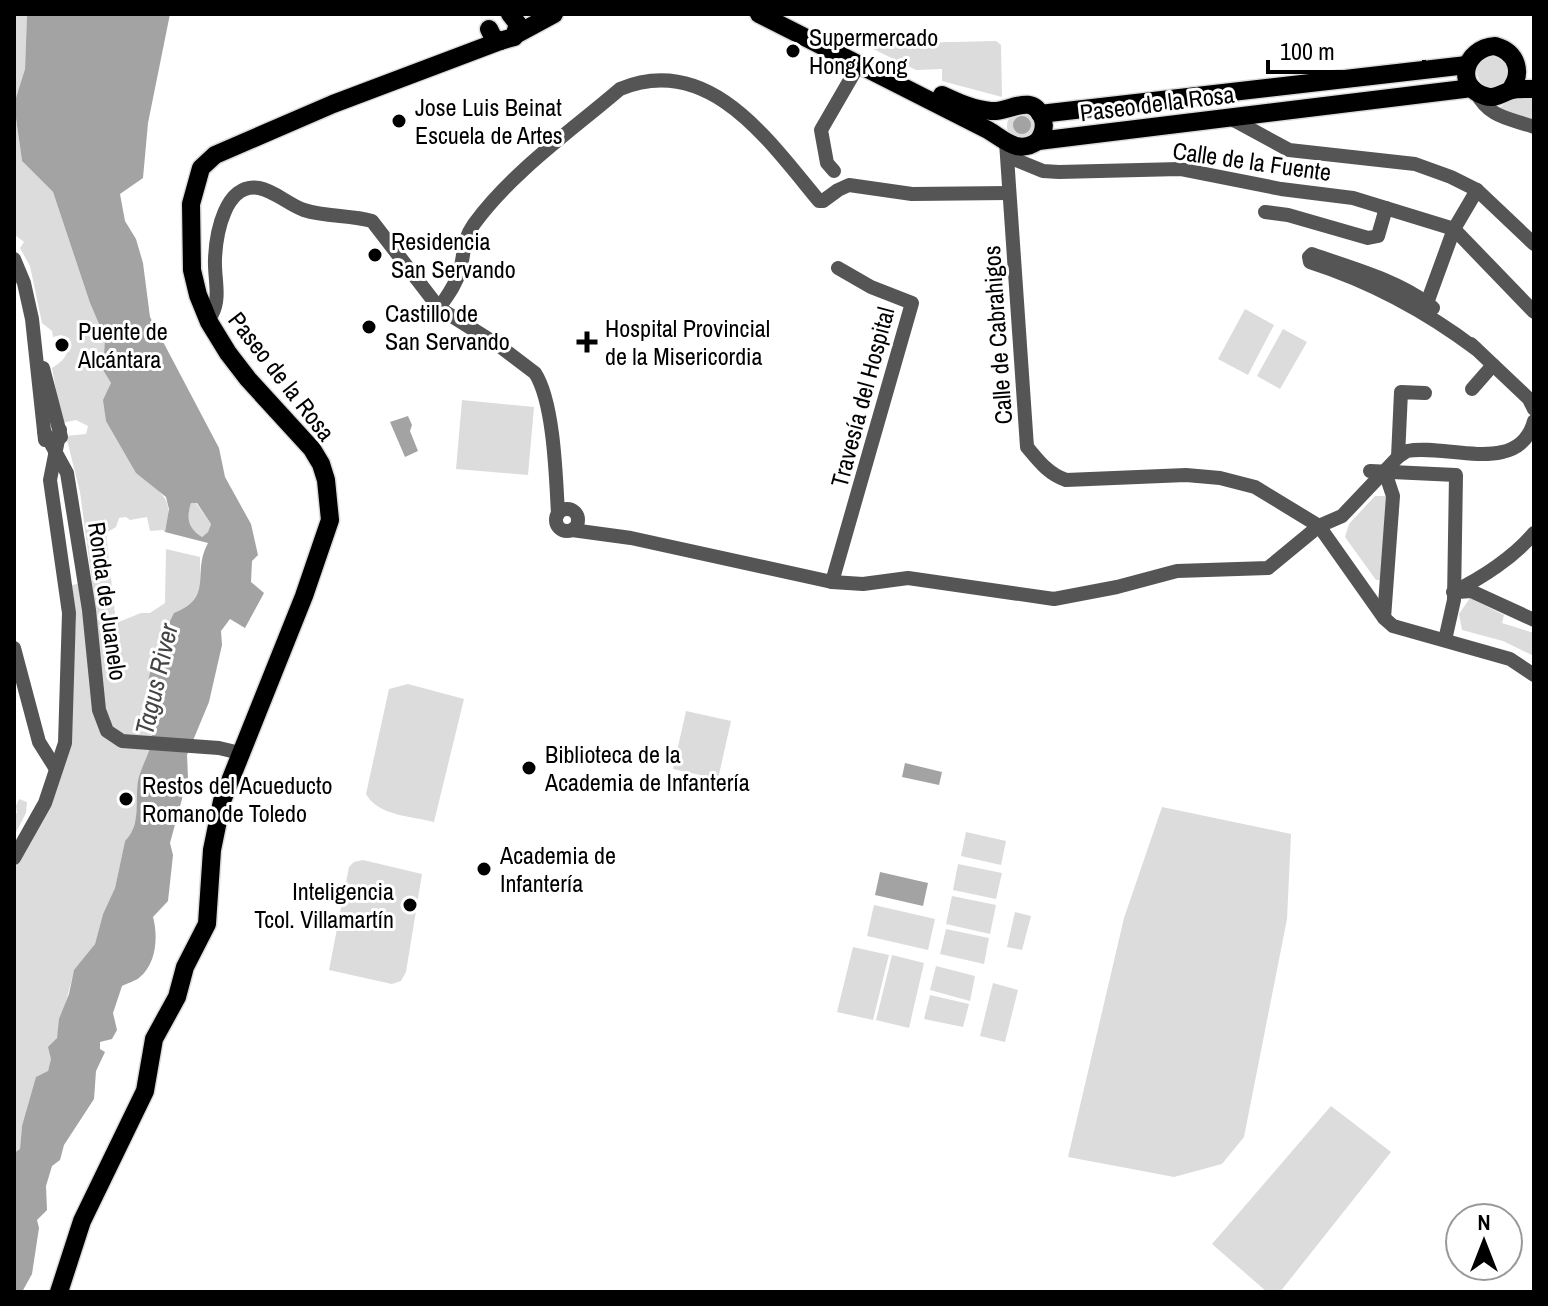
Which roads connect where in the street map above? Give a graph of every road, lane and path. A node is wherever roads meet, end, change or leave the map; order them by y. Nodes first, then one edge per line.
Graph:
1 (759, 14) edge
2 (787, 14) edge
3 (546, 17) edge
4 (504, 25) edge
5 (1525, 64) edge
6 (1467, 65) junction
7 (854, 73) dead end
8 (1534, 89) edge
9 (1474, 90) junction
10 (1509, 91) junction
11 (1007, 109) junction
12 (1040, 114) junction
13 (1232, 119) junction
14 (1534, 127) edge
15 (1017, 146) junction
16 (834, 171) dead end
17 (1009, 188) junction
18 (1477, 190) junction
19 (1386, 208) junction
20 (1265, 212) dead end
21 (1454, 229) junction
22 (1534, 244) edge
23 (14, 259) edge
24 (838, 268) dead end
25 (454, 284) junction
26 (430, 295) junction
27 (14, 298) edge
28 (1427, 303) junction
29 (439, 308) junction
30 (1534, 312) edge
31 (207, 317) junction
32 (32, 319) junction
33 (1476, 349) junction
34 (36, 351) junction
35 (1493, 365) junction
36 (1472, 389) dead end
37 (1425, 393) dead end
38 (1534, 409) edge
39 (1534, 421) edge
40 (60, 430) junction
41 (44, 431) junction
42 (1530, 440) edge
43 (56, 454) junction
44 (1398, 457) junction
45 (1377, 472) junction
46 (67, 473) junction
47 (50, 480) junction
48 (569, 518) junction
49 (1319, 526) junction
50 (631, 538) junction
51 (1532, 540) edge
52 (832, 582) junction
53 (1453, 592) junction
54 (1384, 618) junction
55 (1534, 620) edge
56 (1445, 640) junction
57 (14, 648) edge
58 (1534, 675) edge
59 (240, 753) junction
60 (56, 769) junction
61 (14, 858) edge
62 (59, 1292) edge

1 - 15 main road
2 - 11 main road, Paseo de la Rosa
3 - 4 main road, Paseo de la Rosa
4 - 31 main road, Paseo de la Rosa
5 - 6 main road, Paseo de la Rosa
5 - 10 main road, Paseo de la Rosa
6 - 9 main road
6 - 12 main road, Paseo de la Rosa
7 - 16 street
8 - 10 main road, Paseo de la Rosa
9 - 10 main road, Paseo de la Rosa
9 - 13 main road, Paseo de la Rosa
9 - 14 street
11 - 12 main road, Paseo de la Rosa
11 - 15 main road
12 - 15 main road
13 - 15 main road, Paseo de la Rosa
13 - 18 street
15 - 17 street, Calle de Cabrahigos
15 - 19 street, Calle de la Fuente
17 - 25 street
17 - 49 street, Calle de Cabrahigos
18 - 21 street
18 - 22 street
19 - 20 street, Calle de la Fuente
19 - 21 street, Calle de la Fuente
21 - 28 street
21 - 30 street, Calle de la Fuente
23 - 32 street
24 - 52 street, Travesía del Hospital
25 - 26 street
25 - 29 street
26 - 29 street
26 - 31 street
27 - 32 street
28 - 33 street
28 - 33 street
29 - 48 street
31 - 59 main road, Paseo de la Rosa
32 - 34 street
33 - 35 street
34 - 40 street
34 - 41 street
35 - 36 street
35 - 38 street
37 - 44 street
39 - 42 street
40 - 43 street
40 - 46 street
41 - 43 street, Ronda de Juanelo
41 - 47 street
42 - 44 street
43 - 46 street, Ronda de Juanelo
43 - 47 street
44 - 45 street
45 - 49 street
45 - 53 street
45 - 54 street
46 - 59 street, Ronda de Juanelo
47 - 60 street
48 - 50 street
48 - 50 street
49 - 52 street
49 - 54 street
50 - 52 street
51 - 53 street
53 - 55 street
53 - 56 street
54 - 56 street
56 - 58 street
57 - 60 street
59 - 62 main road, Paseo de la Rosa
60 - 61 street

